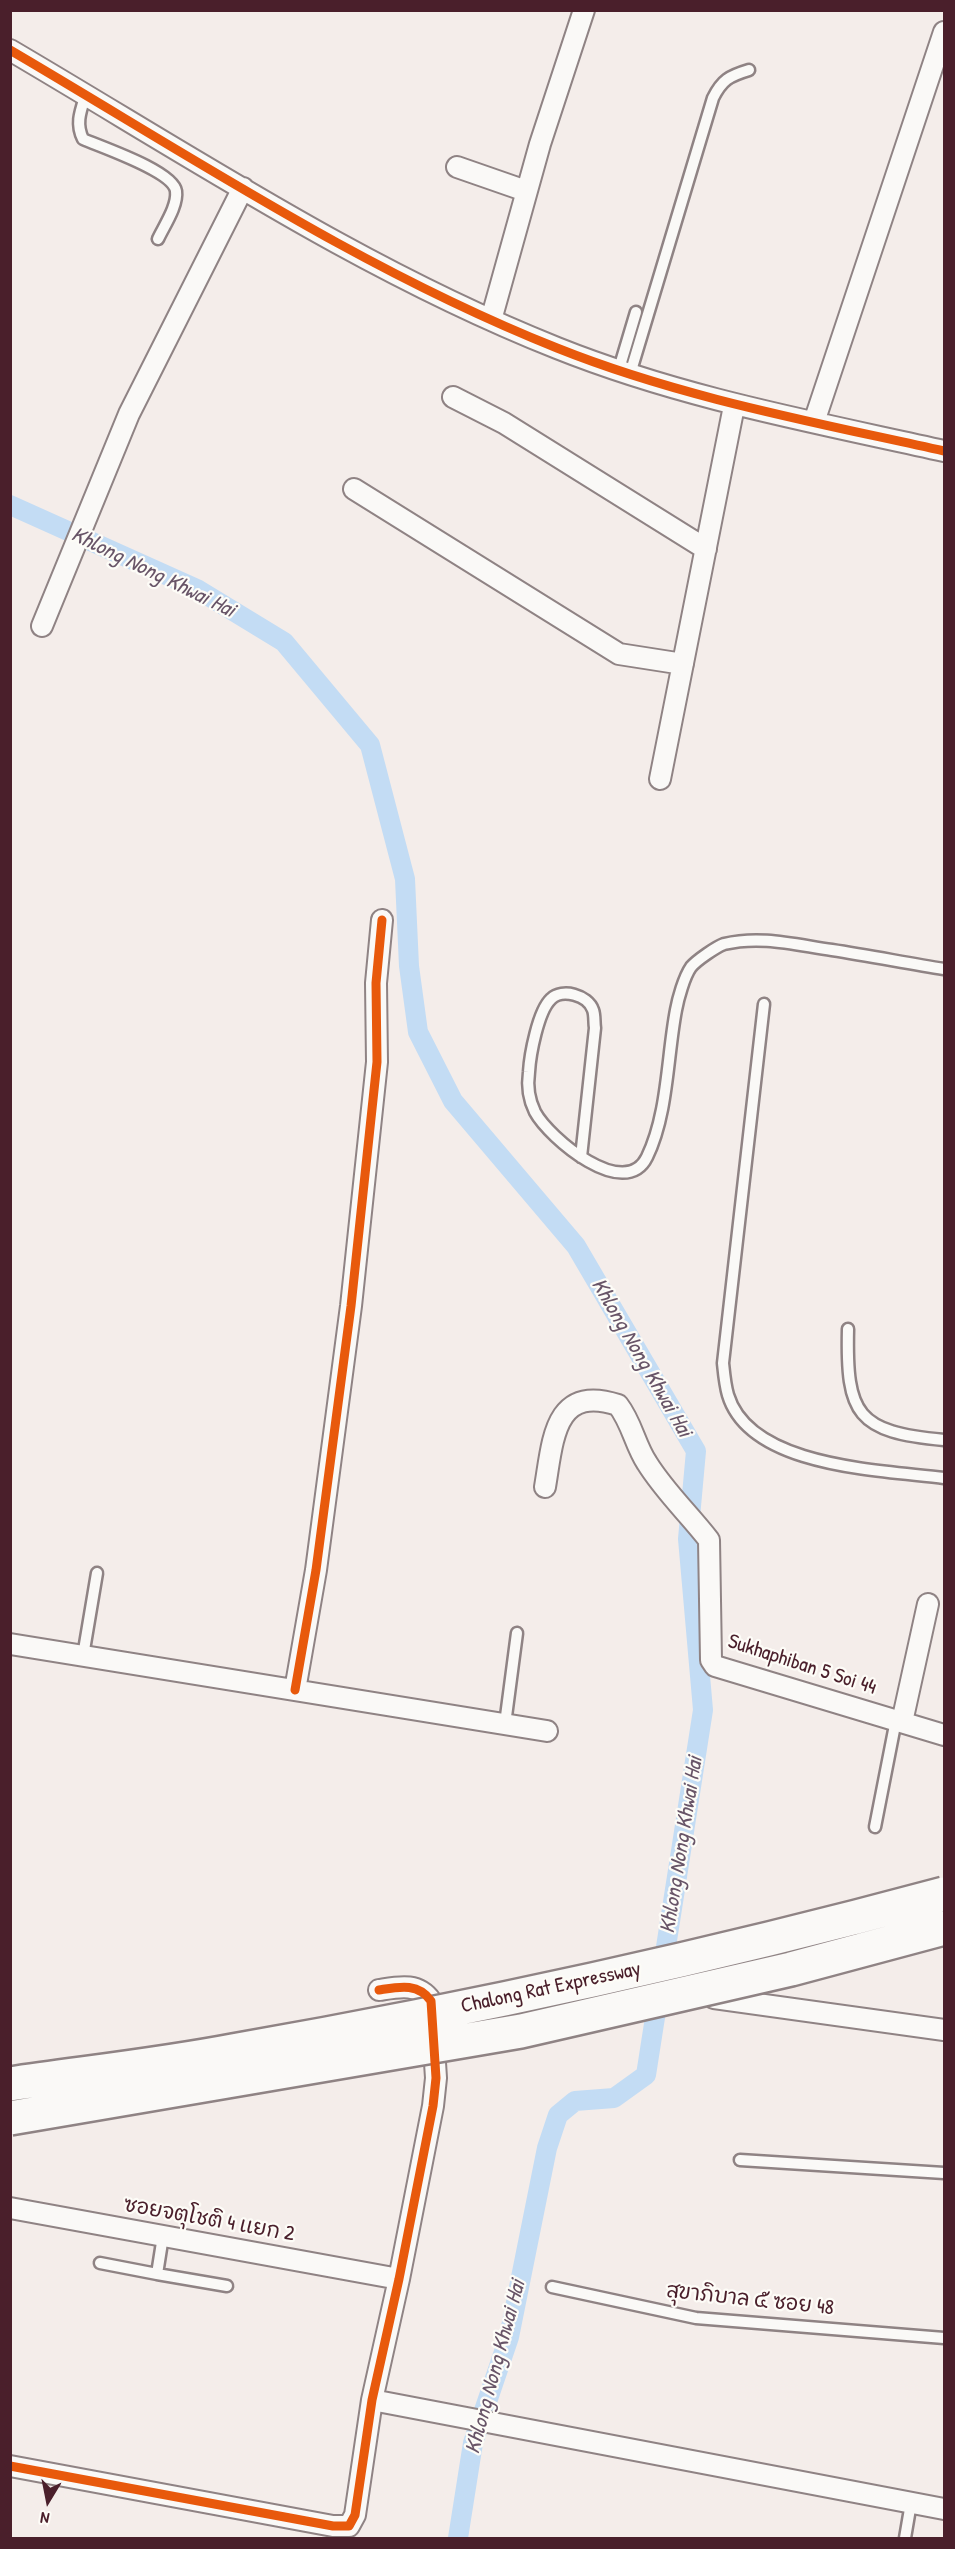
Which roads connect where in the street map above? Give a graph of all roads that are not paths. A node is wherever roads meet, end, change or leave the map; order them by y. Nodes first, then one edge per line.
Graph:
1 (584, 10) edge
2 (945, 32) edge
3 (10, 50) edge
4 (749, 70) dead end
5 (86, 94) junction
6 (457, 167) dead end
7 (243, 188) junction
8 (526, 191) junction
9 (158, 239) dead end
10 (636, 312) dead end
11 (490, 320) junction
12 (625, 372) junction
13 (453, 397) dead end
14 (734, 406) junction
15 (814, 423) junction
16 (945, 451) edge
17 (354, 489) dead end
18 (706, 549) junction
19 (42, 626) dead end
20 (683, 664) junction
21 (660, 779) dead end
22 (382, 920) dead end
23 (945, 969) edge
24 (764, 1004) dead end
25 (581, 1157) junction
26 (848, 1329) dead end
27 (945, 1440) edge
28 (945, 1478) edge
29 (545, 1487) dead end
30 (97, 1573) dead end
31 (928, 1604) dead end
32 (517, 1633) dead end
33 (10, 1644) edge
34 (83, 1656) junction
35 (295, 1690) junction
36 (899, 1721) junction
37 (505, 1724) junction
38 (547, 1731) dead end
39 (945, 1735) edge
40 (875, 1827) dead end
41 (945, 1894) edge
42 (945, 1928) edge
43 (379, 1990) dead end
44 (714, 1998) dead end
45 (945, 2030) edge
46 (10, 2084) edge
47 (10, 2118) edge
48 (740, 2160) dead end
49 (945, 2173) edge
50 (10, 2208) edge
51 (163, 2236) junction
52 (100, 2263) dead end
53 (157, 2274) junction
54 (399, 2278) junction
55 (227, 2286) dead end
56 (552, 2287) dead end
57 (945, 2338) edge
58 (372, 2400) junction
59 (10, 2466) edge
60 (911, 2503) junction
61 (945, 2508) edge
62 (905, 2538) edge

1 - 8 street
2 - 15 street
3 - 5 street
4 - 12 lane
5 - 7 street
5 - 9 lane
6 - 8 street
7 - 11 street
7 - 19 street
8 - 11 street
10 - 12 lane
11 - 12 street
12 - 14 street
13 - 18 street
14 - 15 street
14 - 18 street
15 - 16 street
17 - 20 street
18 - 20 street
20 - 21 street
22 - 35 street
23 - 25 lane
24 - 28 lane
25 - 25 lane
26 - 27 lane
29 - 36 street, Sukhaphiban 5 Soi 44
30 - 34 lane
31 - 36 street
32 - 37 lane
33 - 34 street
34 - 35 street
35 - 37 street
36 - 39 street, Sukhaphiban 5 Soi 44
36 - 40 lane
37 - 38 street
41 - 46 highway, Chalong Rat Expressway, bridge
42 - 47 highway, Chalong Rat Expressway, bridge
43 - 54 street
44 - 45 street
48 - 49 lane
50 - 51 street, ซอยจตุโชติ 4 แยก 2
51 - 53 lane
51 - 54 street, ซอยจตุโชติ 4 แยก 2
52 - 53 lane
53 - 55 lane
54 - 58 street
56 - 57 lane, สุขาภิบาล ๕ ซอย 48
58 - 59 street
58 - 60 street
60 - 61 street
60 - 62 lane

